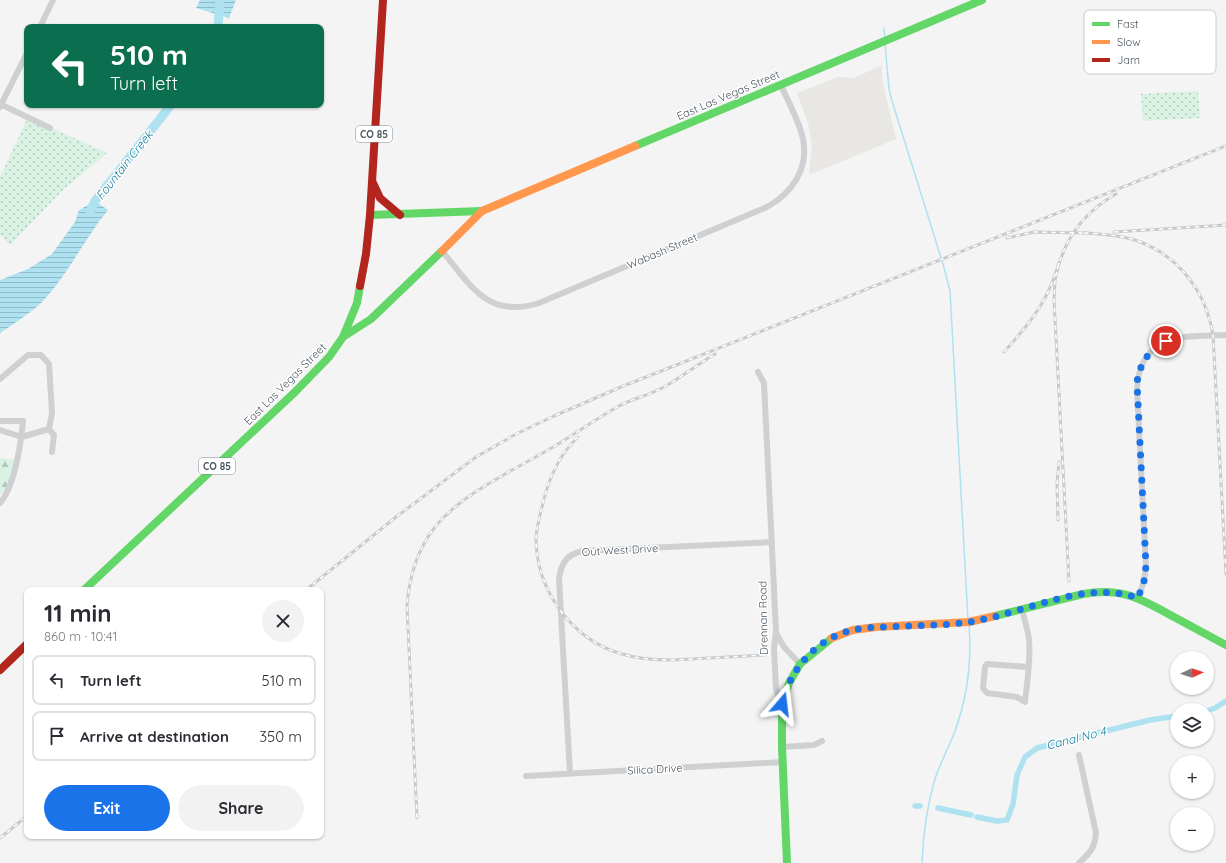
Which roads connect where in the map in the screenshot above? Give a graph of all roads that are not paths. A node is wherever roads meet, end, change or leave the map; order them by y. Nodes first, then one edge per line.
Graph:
1 (53, 0) edge
2 (383, 0) edge
3 (982, 0) edge
4 (41, 24) edge
5 (24, 59) edge
6 (781, 85) junction
7 (0, 105) edge
8 (50, 128) dead end
9 (372, 179) junction
10 (482, 211) junction
11 (400, 215) junction
12 (370, 216) junction
13 (442, 251) junction
14 (1226, 335) edge
15 (343, 337) junction
16 (758, 372) dead end
17 (0, 379) edge
18 (0, 421) edge
19 (48, 428) junction
20 (0, 430) edge
21 (22, 437) junction
22 (52, 452) dead end
23 (0, 503) edge
24 (772, 542) junction
25 (87, 587) edge
26 (1138, 598) junction
27 (1022, 609) junction
28 (776, 631) junction
29 (1226, 645) edge
30 (24, 647) edge
31 (800, 664) junction
32 (1028, 667) junction
33 (0, 670) edge
34 (782, 704) junction
35 (822, 741) dead end
36 (782, 747) junction
37 (1079, 755) dead end
38 (783, 762) junction
39 (570, 773) junction
40 (526, 776) dead end
41 (787, 863) edge
42 (1079, 863) edge

1 - 4 street
2 - 9 main road, CO 85
3 - 6 main road, East Las Vegas Street
5 - 7 street
6 - 10 main road, East Las Vegas Street
6 - 13 street, Wabash Street
7 - 8 street
9 - 11 main road
9 - 12 main road, CO 85
10 - 11 main road, East Las Vegas Street
10 - 13 main road, East Las Vegas Street
11 - 12 main road, East Las Vegas Street
12 - 15 main road, East Las Vegas Street / CO 85
13 - 15 main road, East Las Vegas Street
14 - 26 street
15 - 25 main road, East Las Vegas Street / CO 85
16 - 24 street, Drennan Road
17 - 19 street
18 - 21 street
19 - 21 street
19 - 22 street
20 - 21 street
21 - 23 street
24 - 28 street, Drennan Road
24 - 39 street, Out West Drive
26 - 27 main road
26 - 29 main road
27 - 31 main road
27 - 32 street
28 - 31 street
28 - 34 street, Drennan Road
30 - 33 main road
31 - 34 main road
32 - 32 street
34 - 36 main road, Drennan Road
35 - 36 street
36 - 38 main road, Drennan Road
37 - 42 street
38 - 39 street, Silica Drive
38 - 41 main road, Drennan Road
39 - 40 street, Silica Drive

